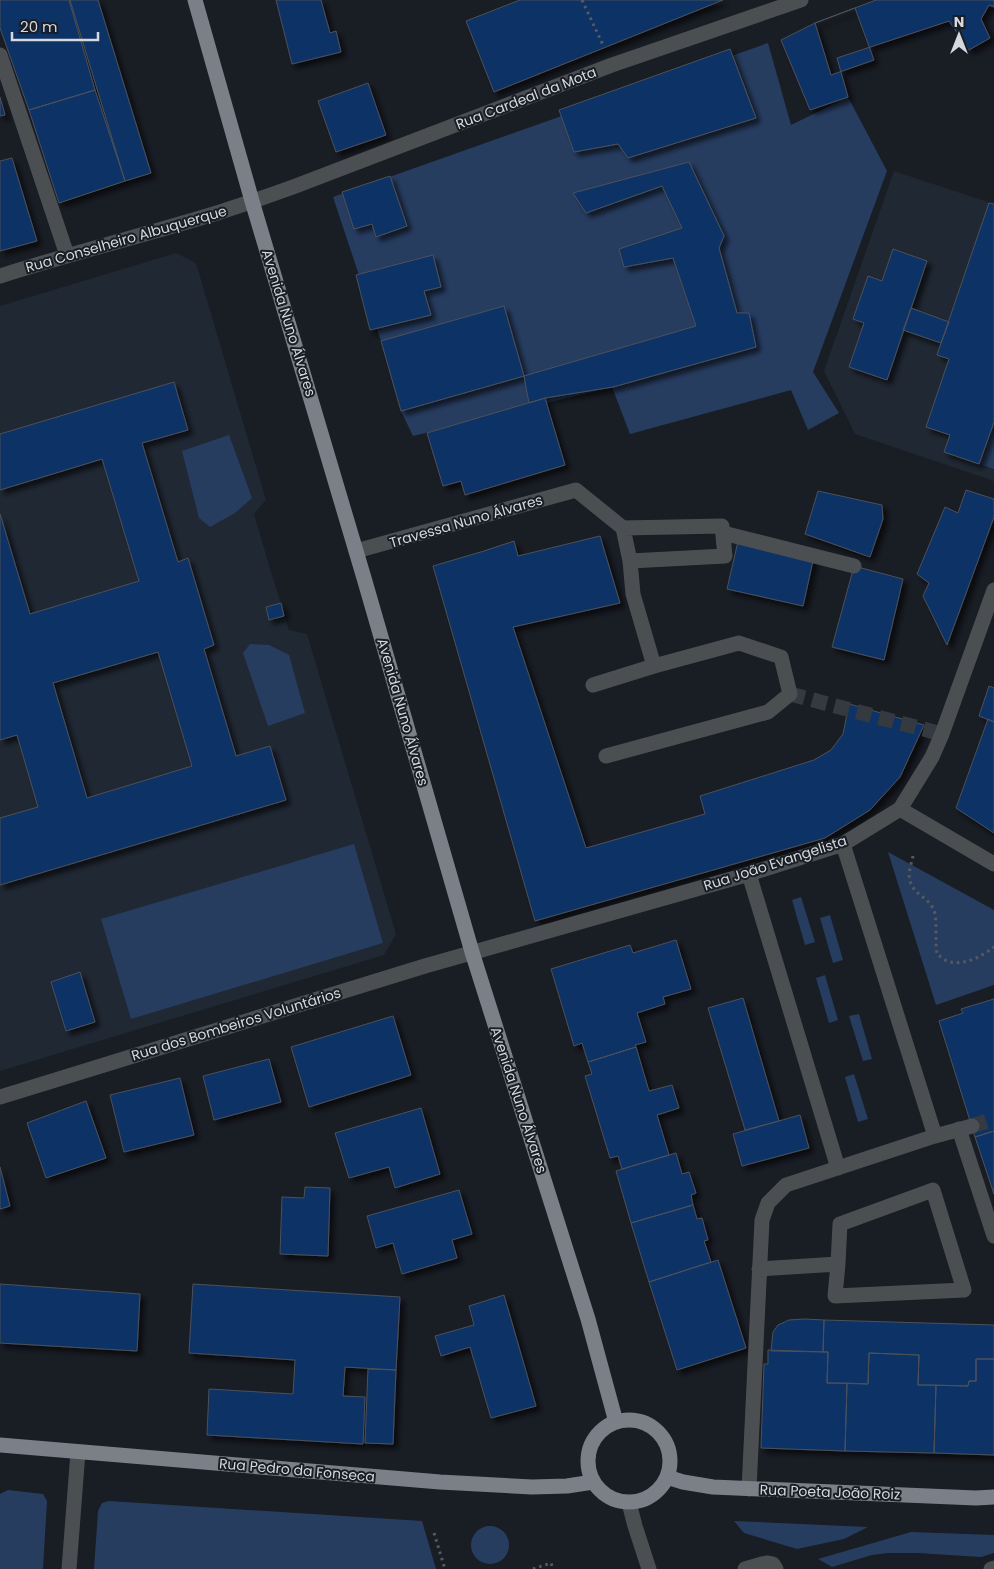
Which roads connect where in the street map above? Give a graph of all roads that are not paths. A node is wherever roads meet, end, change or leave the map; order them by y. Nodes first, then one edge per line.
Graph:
1 (195, 0) edge
2 (801, 0) edge
3 (0, 55) edge
4 (252, 201) junction
5 (67, 255) junction
6 (0, 276) edge
7 (623, 528) junction
8 (723, 533) junction
9 (356, 552) junction
10 (630, 561) junction
11 (854, 566) dead end
12 (994, 590) edge
13 (654, 666) junction
14 (593, 685) dead end
15 (606, 756) dead end
16 (900, 809) junction
17 (843, 844) junction
18 (994, 864) edge
19 (749, 874) junction
20 (472, 952) junction
21 (0, 1097) edge
22 (935, 1136) junction
23 (838, 1168) junction
24 (994, 1236) edge
25 (838, 1264) junction
26 (759, 1268) junction
27 (616, 1422) junction
28 (0, 1445) edge
29 (78, 1452) junction
30 (667, 1477) junction
31 (593, 1482) junction
32 (749, 1489) junction
33 (994, 1497) edge
34 (629, 1502) junction
35 (69, 1569) edge
36 (649, 1569) edge
37 (745, 1569) edge
38 (776, 1569) edge

1 - 4 main road, Avenida Nuno Álvares
2 - 4 street, Rua Cardeal da Mota
3 - 5 street
4 - 5 street, Rua Conselheiro Albuquerque
4 - 9 main road, Avenida Nuno Álvares
5 - 6 street, Rua Conselheiro Albuquerque
7 - 8 street
7 - 9 street, Travessa Nuno Álvares
7 - 10 street
8 - 10 street
8 - 11 street
9 - 20 main road, Avenida Nuno Álvares
10 - 13 street
12 - 16 street, Rua João Evangelista
13 - 14 street
13 - 15 street
16 - 17 street, Rua João Evangelista
16 - 18 street
17 - 19 street, Rua João Evangelista
17 - 22 street
19 - 20 street, Rua João Evangelista
19 - 23 street
20 - 21 street, Rua dos Bombeiros Voluntários
20 - 27 main road, Avenida Nuno Álvares
22 - 23 street
22 - 24 street
23 - 26 street
25 - 25 street
25 - 26 street
26 - 32 street
27 - 30 main road
27 - 31 main road
28 - 29 main road, Rua Pedro da Fonseca
29 - 31 main road, Rua Pedro da Fonseca
29 - 35 street
30 - 32 main road, Rua Poeta João Roiz
30 - 34 main road
31 - 34 main road
32 - 33 main road, Rua Poeta João Roiz
34 - 36 street
37 - 38 street

